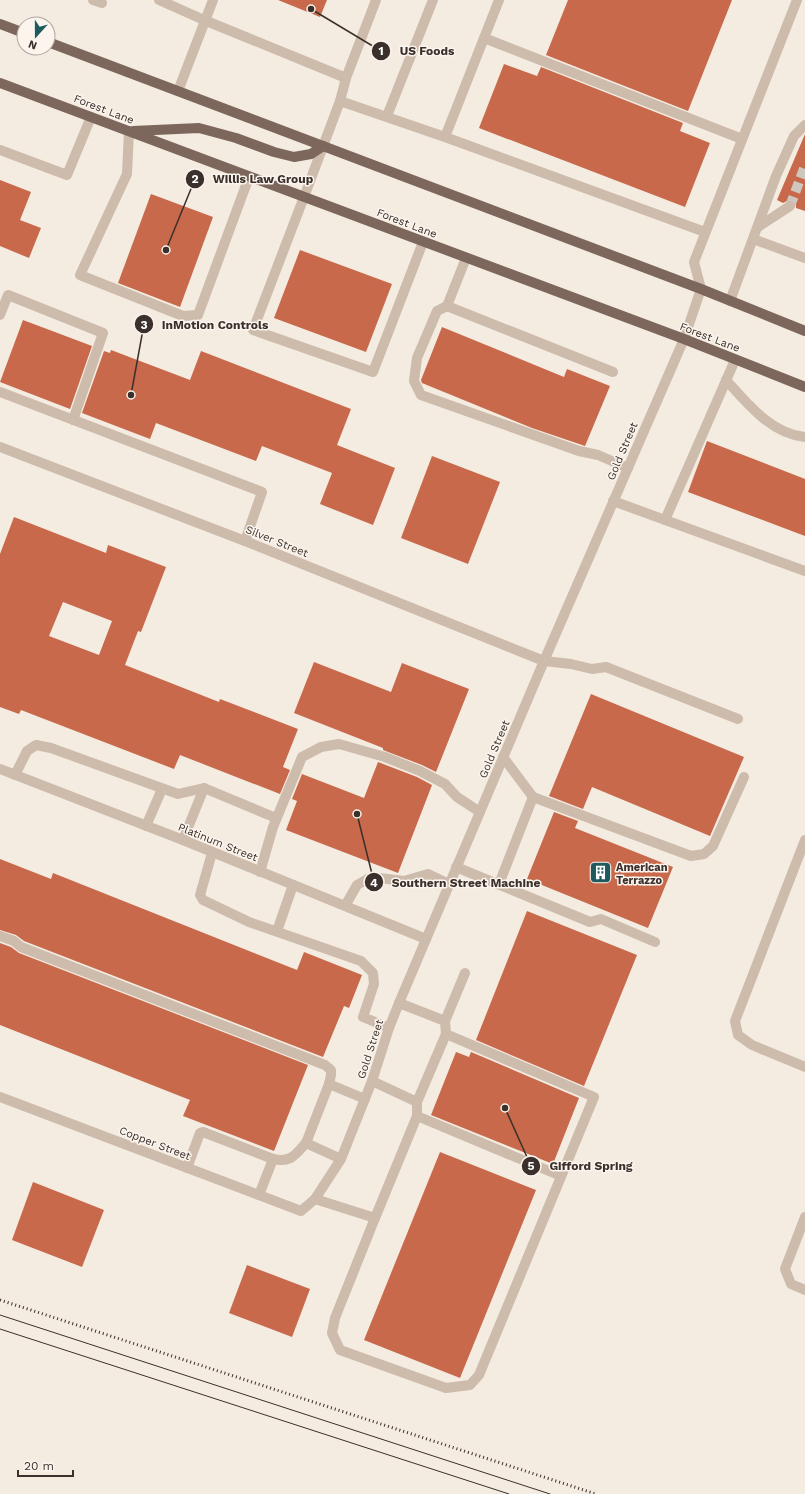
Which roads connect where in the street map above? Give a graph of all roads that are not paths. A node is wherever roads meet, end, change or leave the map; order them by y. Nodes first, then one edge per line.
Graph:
1 (159, 0) edge
2 (213, 0) edge
3 (376, 0) edge
4 (433, 0) edge
5 (499, 0) edge
6 (797, 0) edge
7 (204, 20) junction
8 (0, 24) edge
9 (16, 30) edge
10 (484, 38) junction
11 (56, 45) edge
12 (346, 78) junction
13 (0, 83) edge
14 (178, 91) junction
15 (340, 101) junction
16 (387, 116) junction
17 (91, 117) junction
18 (805, 124) edge
19 (129, 132) junction
20 (445, 137) junction
21 (742, 139) junction
22 (323, 146) junction
23 (0, 150) edge
24 (249, 177) junction
25 (304, 197) junction
26 (790, 206) tunnel mouth
27 (758, 227) junction
28 (706, 232) junction
29 (754, 239) junction
30 (423, 242) junction
31 (466, 258) junction
32 (805, 258) edge
33 (701, 289) junction
34 (730, 301) junction
35 (447, 306) junction
36 (0, 315) edge
37 (805, 331) edge
38 (684, 339) junction
39 (735, 360) junction
40 (613, 372) dead end
41 (726, 380) junction
42 (805, 387) edge
43 (0, 392) edge
44 (73, 420) junction
45 (805, 437) edge
46 (0, 447) edge
47 (628, 468) junction
48 (613, 501) junction
49 (665, 520) junction
50 (245, 541) junction
51 (805, 571) edge
52 (544, 661) junction
53 (738, 719) dead end
54 (503, 757) junction
55 (0, 769) edge
56 (15, 775) junction
57 (744, 777) dead end
58 (204, 788) junction
59 (162, 789) junction
60 (533, 797) junction
61 (480, 812) junction
62 (276, 818) junction
63 (146, 826) junction
64 (182, 840) junction
65 (805, 840) edge
66 (212, 852) junction
67 (456, 867) junction
68 (260, 872) junction
69 (449, 884) junction
70 (499, 884) junction
71 (293, 886) junction
72 (345, 906) junction
73 (277, 931) junction
74 (0, 936) edge
75 (426, 939) junction
76 (655, 942) dead end
77 (465, 973) dead end
78 (399, 1003) junction
79 (445, 1021) junction
80 (388, 1028) junction
81 (446, 1034) junction
82 (805, 1067) edge
83 (372, 1081) junction
84 (329, 1084) junction
85 (0, 1097) edge
86 (365, 1099) junction
87 (417, 1102) junction
88 (417, 1116) junction
89 (306, 1143) junction
90 (273, 1159) junction
91 (341, 1159) junction
92 (187, 1168) junction
93 (561, 1176) junction
94 (260, 1195) junction
95 (315, 1199) junction
96 (301, 1211) joint
97 (805, 1217) edge
98 (375, 1218) junction
99 (805, 1290) edge

1 - 7 street
2 - 7 street
3 - 12 street
4 - 16 street
5 - 10 street
6 - 21 street
7 - 12 street
7 - 14 street
8 - 9 main road
10 - 20 street
10 - 21 street
11 - 14 main road
12 - 15 street
13 - 17 main road, Forest Lane
14 - 22 main road
15 - 16 street
15 - 22 street
16 - 20 street
17 - 19 main road, Forest Lane
17 - 23 street
18 - 27 street
19 - 22 main road
19 - 24 main road, Forest Lane
19 - 24 street
20 - 28 street
21 - 28 street
22 - 25 street
22 - 33 main road
24 - 25 main road, Forest Lane
25 - 30 main road, Forest Lane
25 - 30 street
26 - 27 street
27 - 29 street
28 - 33 street
29 - 32 street
29 - 34 street
30 - 31 main road, Forest Lane
31 - 35 street
31 - 38 main road, Forest Lane
33 - 34 main road
33 - 38 street, Gold Street
34 - 37 main road
35 - 40 street
35 - 47 street
36 - 44 street
38 - 39 main road, Forest Lane
38 - 47 street, Gold Street
39 - 41 street
39 - 42 main road, Forest Lane
41 - 45 street
41 - 49 street
43 - 44 street
44 - 50 street
46 - 50 street, Silver Street
47 - 48 street, Gold Street
48 - 49 street
48 - 52 street, Gold Street
49 - 51 street
50 - 52 street, Silver Street
52 - 53 street, Silver Street
52 - 54 street, Gold Street
54 - 60 street
54 - 61 street, Gold Street
55 - 56 street, Platinum Street
56 - 59 street
56 - 63 street, Platinum Street
57 - 60 street
58 - 59 street
58 - 62 street
58 - 64 street
59 - 63 street
60 - 70 street
61 - 62 street
61 - 67 street, Gold Street
62 - 68 street
63 - 64 street, Platinum Street
64 - 66 street, Platinum Street
65 - 82 street
66 - 68 street, Platinum Street
66 - 73 street
67 - 69 street, Gold Street
67 - 70 street
68 - 71 street, Platinum Street
69 - 72 street
69 - 75 street, Gold Street
70 - 76 street
71 - 72 street, Platinum Street
71 - 73 street
72 - 75 street, Platinum Street
73 - 80 street
74 - 84 street
75 - 78 street, Gold Street
77 - 79 street
78 - 79 street
78 - 80 street, Gold Street
79 - 81 street
80 - 83 street, Gold Street
81 - 87 street
81 - 93 street
83 - 86 street, Gold Street
83 - 87 street
84 - 86 street
84 - 89 street
85 - 92 street, Copper Street
86 - 91 street, Gold Street
87 - 88 street
88 - 93 street
88 - 98 street
89 - 90 street
89 - 91 street
90 - 92 street
90 - 94 street
91 - 95 street, Gold Street
92 - 94 street, Copper Street
93 - 98 street
94 - 96 street, Copper Street
95 - 96 street, Gold Street
95 - 98 street
97 - 99 street

